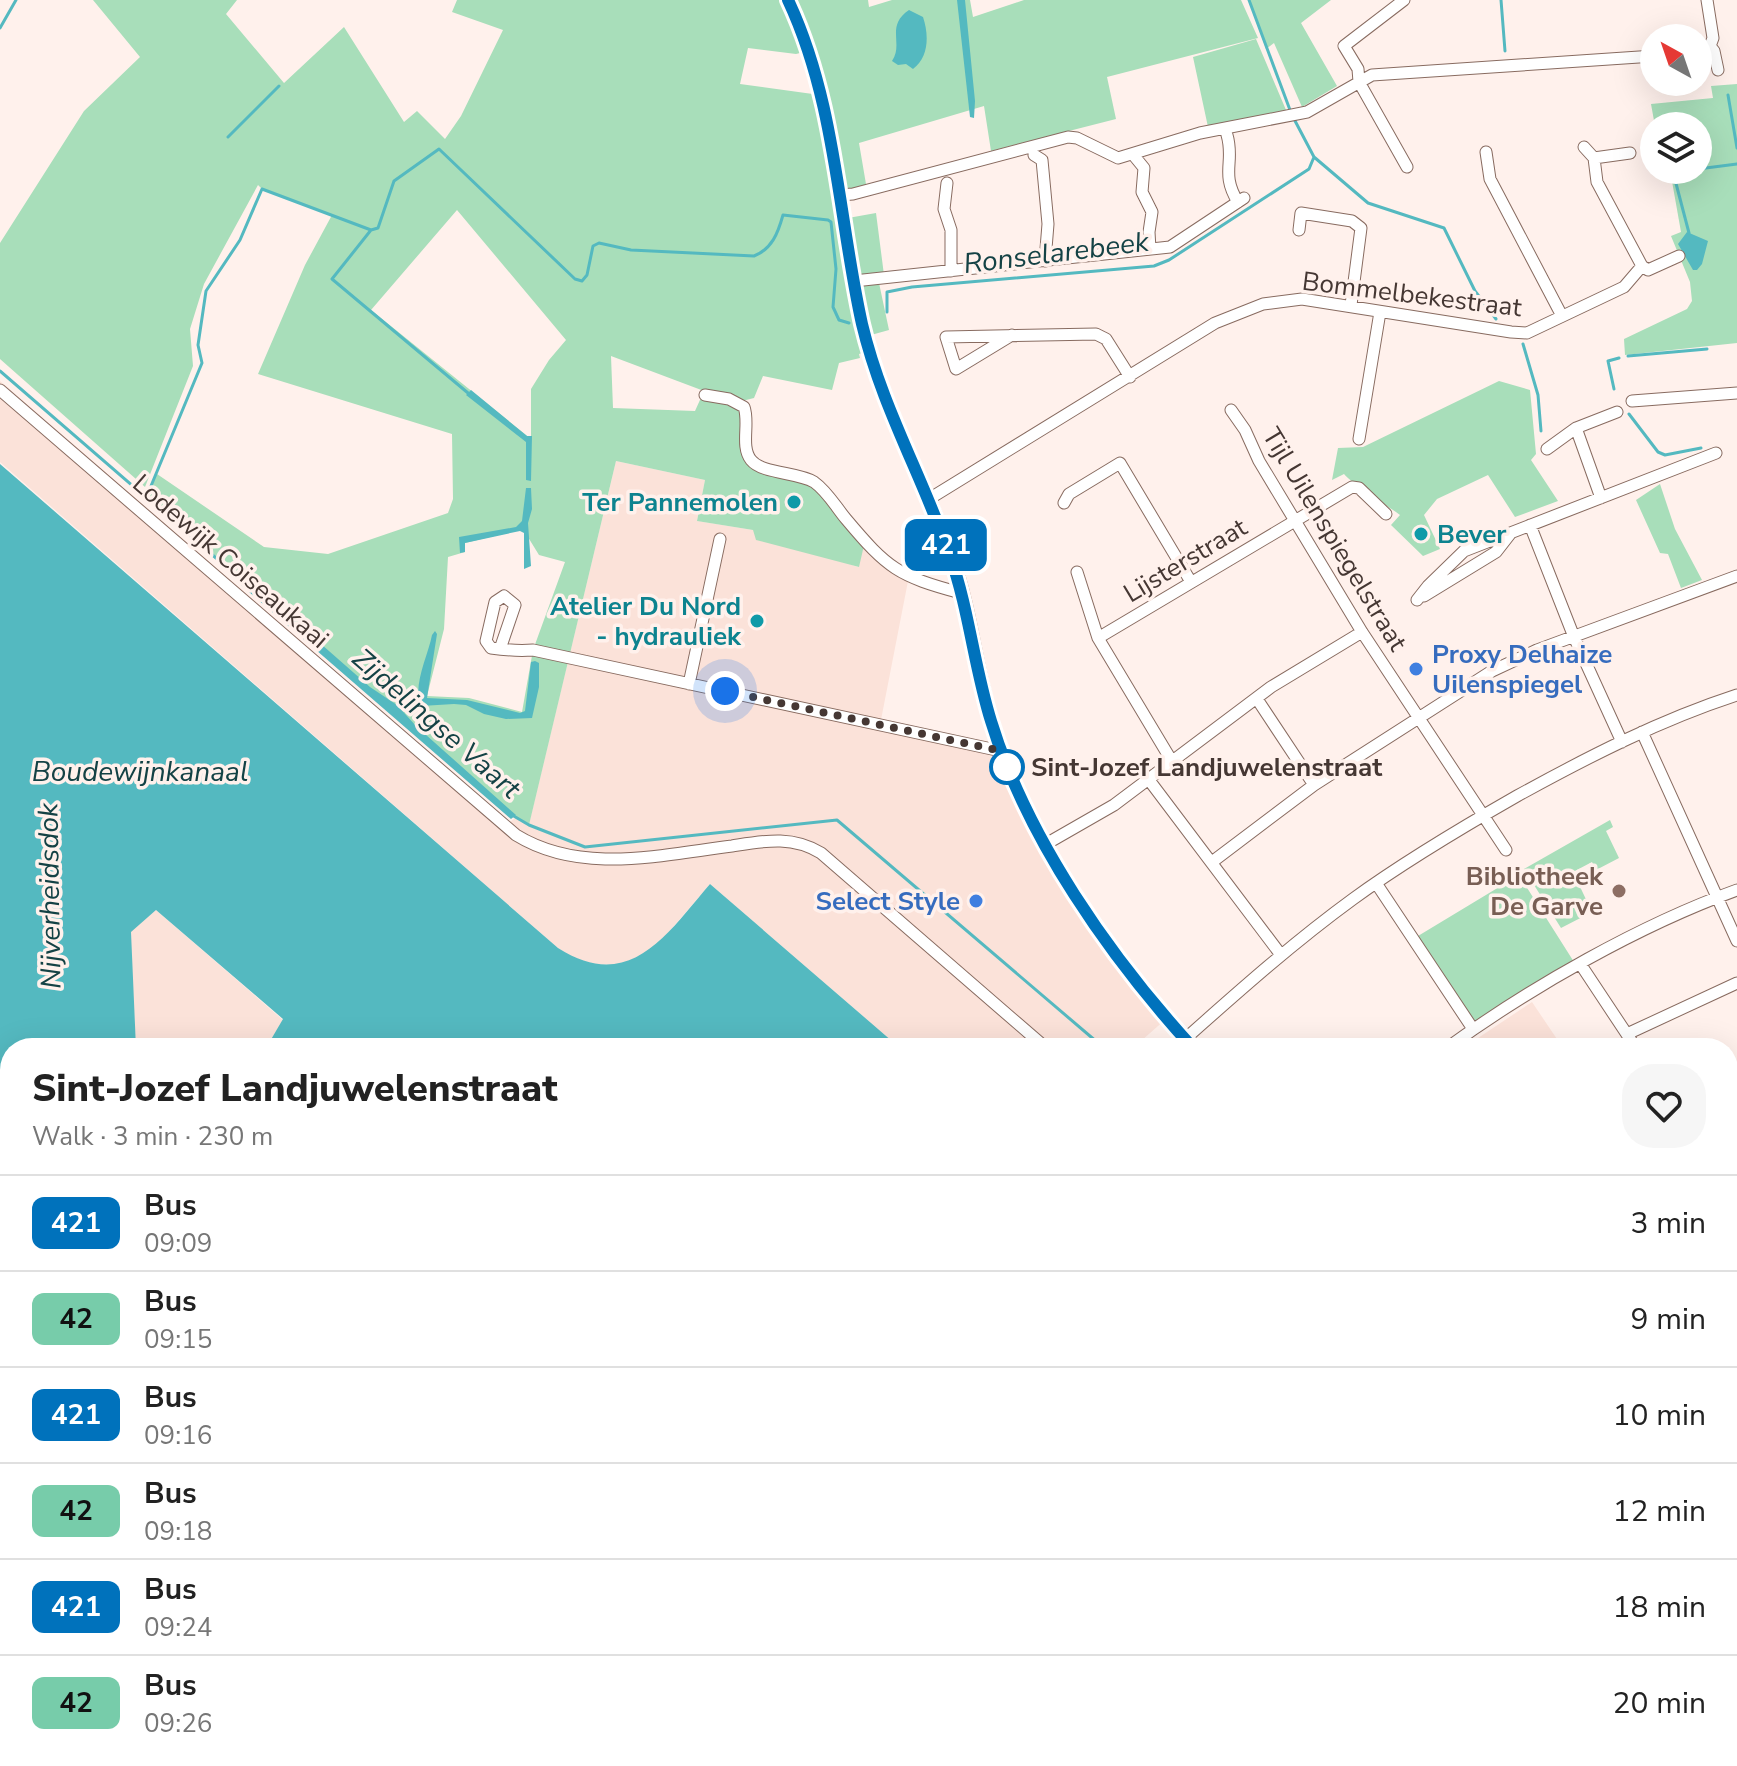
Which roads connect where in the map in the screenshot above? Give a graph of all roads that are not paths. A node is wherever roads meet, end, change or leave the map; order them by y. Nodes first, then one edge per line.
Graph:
1 (788, 0) edge
2 (1404, 0) edge
3 (1707, 0) edge
4 (1711, 24) edge
5 (1712, 48) edge
6 (1640, 57) edge
7 (1718, 70) dead end
8 (1359, 82) junction
9 (1227, 135) dead end
10 (1584, 147) dead end
11 (1486, 152) dead end
12 (1630, 153) dead end
13 (1034, 155) dead end
14 (1135, 157) dead end
15 (1594, 158) junction
16 (1407, 167) dead end
17 (947, 183) dead end
18 (840, 195) junction
19 (1299, 230) dead end
20 (1150, 249) junction
21 (1679, 256) dead end
22 (1045, 261) junction
23 (1642, 266) junction
24 (951, 271) junction
25 (854, 281) junction
26 (1351, 305) junction
27 (1380, 312) junction
28 (1562, 316) junction
29 (1012, 335) junction
30 (1130, 377) junction
31 (0, 390) edge
32 (1737, 393) edge
33 (705, 395) dead end
34 (1632, 401) dead end
35 (1231, 410) dead end
36 (1617, 412) dead end
37 (1576, 428) junction
38 (1359, 439) dead end
39 (1547, 449) dead end
40 (1716, 453) dead end
41 (1601, 498) junction
42 (929, 499) junction
43 (1064, 503) dead end
44 (1386, 514) dead end
45 (1295, 520) junction
46 (1530, 525) junction
47 (1510, 533) junction
48 (720, 539) dead end
49 (1077, 572) dead end
50 (1737, 576) edge
51 (1191, 582) junction
52 (961, 593) junction
53 (1362, 632) junction
54 (1574, 637) junction
55 (1098, 638) junction
56 (500, 649) dead end
57 (689, 684) junction
58 (1737, 695) edge
59 (1257, 699) junction
60 (1418, 717) junction
61 (1642, 732) junction
62 (1622, 742) junction
63 (1001, 751) junction
64 (1173, 763) junction
65 (1149, 780) junction
66 (1314, 785) junction
67 (1483, 816) junction
68 (1046, 844) junction
69 (1506, 850) dead end
70 (1212, 862) junction
71 (1376, 883) junction
72 (1737, 890) edge
73 (1717, 897) junction
74 (1737, 941) edge
75 (1281, 955) junction
76 (1581, 965) junction
77 (1737, 983) edge
78 (1473, 1029) junction
79 (1627, 1034) junction
80 (1034, 1038) edge
81 (1184, 1038) edge
82 (1195, 1038) edge
83 (1461, 1038) edge
84 (1630, 1038) edge

1 - 18 main road
2 - 8 street
3 - 4 street
5 - 7 street
6 - 8 street
8 - 16 street
8 - 18 street
9 - 20 street
10 - 15 street
11 - 28 street
12 - 15 street
13 - 22 street
14 - 20 street
15 - 23 street
17 - 24 street
18 - 25 main road
19 - 26 street
20 - 22 street
21 - 23 street, Bommelbekestraat
22 - 24 street
23 - 28 street, Bommelbekestraat
24 - 25 street
25 - 42 main road
26 - 27 street, Bommelbekestraat
26 - 30 street, Bommelbekestraat
27 - 28 street, Bommelbekestraat
27 - 38 street
29 - 29 street
29 - 30 street
30 - 42 street, Bommelbekestraat
31 - 80 street, Lodewijk Coiseaukaai
32 - 34 street
33 - 52 street
35 - 45 street, Tijl Uilenspiegelstraat
36 - 37 street
37 - 39 street
37 - 41 street
40 - 41 street
41 - 46 street
42 - 52 main road
43 - 51 street
44 - 45 street, Lijsterstraat
45 - 51 street, Lijsterstraat
45 - 53 street, Tijl Uilenspiegelstraat
46 - 47 street
46 - 54 street
47 - 47 street
48 - 57 street
49 - 55 street
50 - 54 street
51 - 55 street, Lijsterstraat
52 - 63 main road
53 - 59 street
53 - 60 street, Tijl Uilenspiegelstraat
54 - 60 street
54 - 62 street
55 - 64 street
56 - 57 street
57 - 63 street
58 - 61 street
59 - 64 street
59 - 66 street
60 - 66 street
60 - 67 street, Tijl Uilenspiegelstraat
61 - 62 street
61 - 73 street
62 - 67 street
63 - 68 main road
64 - 65 street
65 - 68 street
65 - 70 street
66 - 70 street
67 - 69 street, Tijl Uilenspiegelstraat
67 - 71 street
68 - 81 main road
70 - 75 street
71 - 75 street
71 - 78 street
72 - 73 street
73 - 74 street
73 - 76 street
75 - 82 street
76 - 78 street
76 - 79 street
77 - 79 street
78 - 83 street
79 - 84 street

